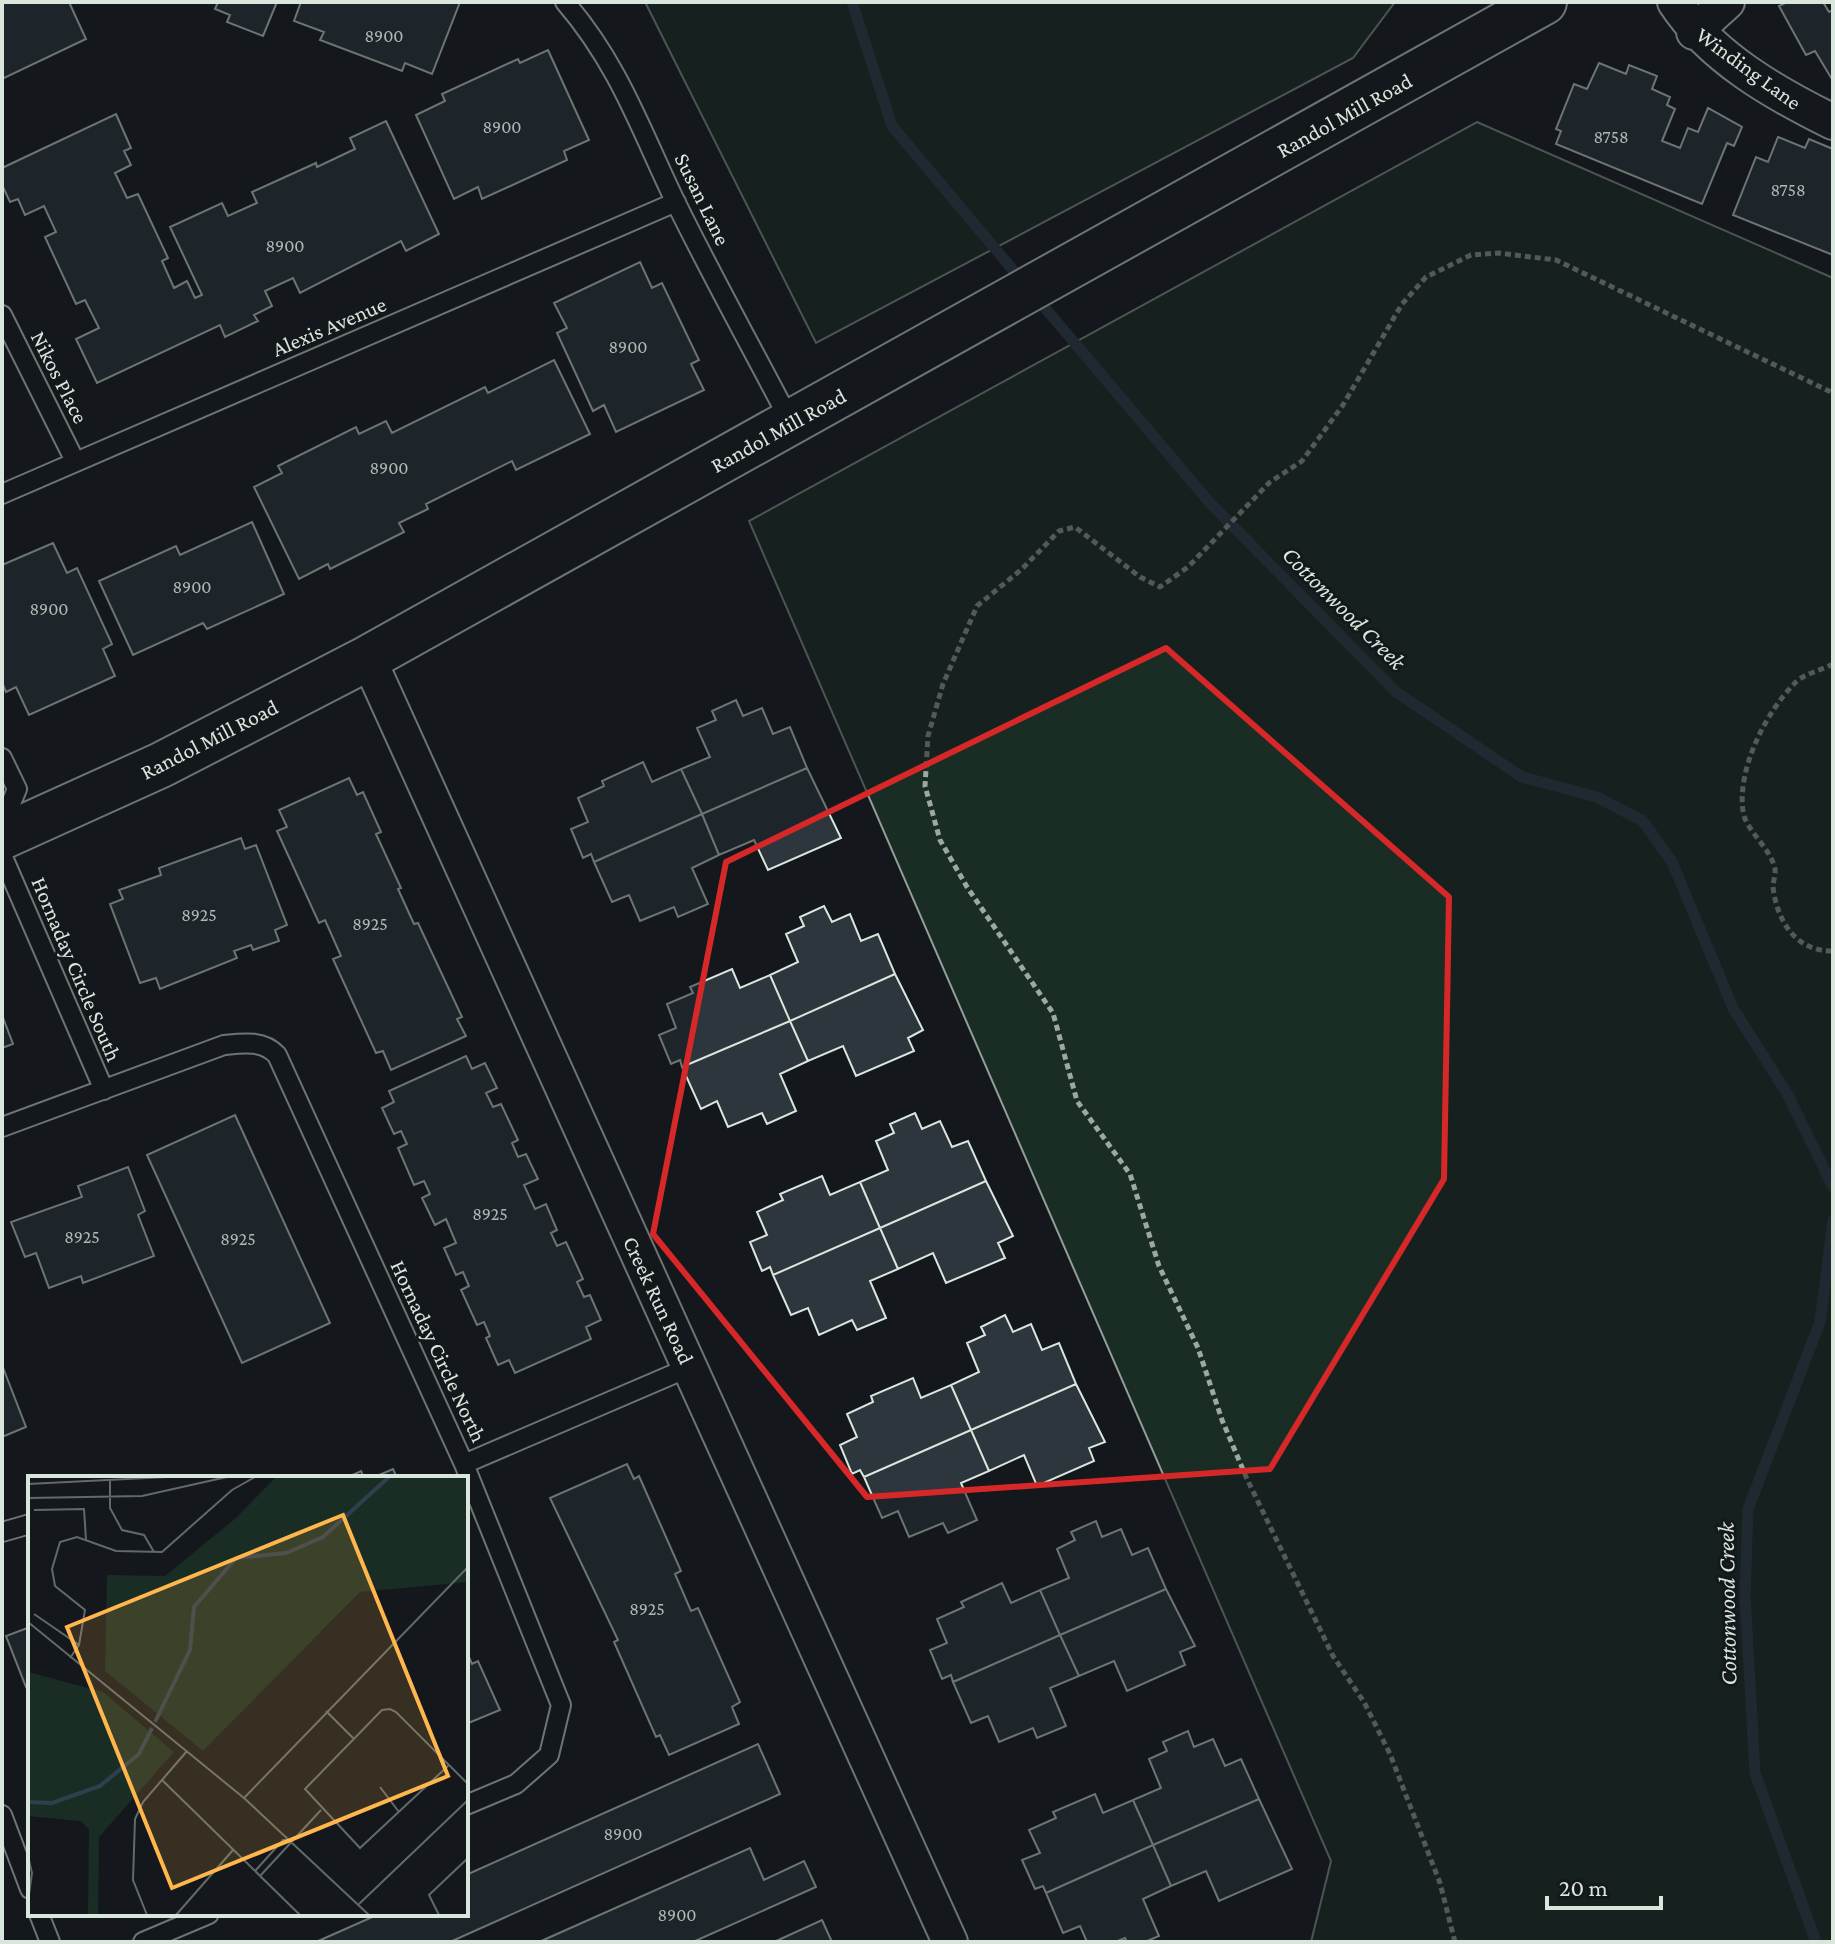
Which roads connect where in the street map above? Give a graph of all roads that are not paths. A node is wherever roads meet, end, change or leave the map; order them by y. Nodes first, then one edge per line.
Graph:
1 (565, 2) edge
2 (1544, 2) edge
3 (1675, 2) edge
4 (1727, 2) edge
5 (1694, 32) junction
6 (1833, 122) edge
7 (676, 202) junction
8 (2, 315) edge
9 (791, 423) junction
10 (75, 461) junction
11 (2, 494) edge
12 (368, 658) junction
13 (2, 758) edge
14 (2, 825) edge
15 (2, 837) edge
16 (2, 855) edge
17 (104, 1090) junction
18 (2, 1127) edge
19 (690, 1367) junction
20 (464, 1464) junction
21 (28, 1525) edge
22 (2, 1532) edge
23 (468, 1804) edge
24 (2, 1815) edge
25 (28, 1884) edge
26 (40, 1916) edge
27 (204, 1916) edge
28 (50, 1942) edge
29 (143, 1942) edge
30 (950, 1942) edge

1 - 7 lane, Susan Lane
2 - 9 street, Randol Mill Road
3 - 5 street, Winding Lane
4 - 5 street
5 - 6 street, Winding Lane
7 - 9 lane, Susan Lane
7 - 10 lane, Alexis Avenue
8 - 10 lane, Nikos Place
9 - 12 street, Randol Mill Road
10 - 11 lane, Alexis Avenue
12 - 15 street, Randol Mill Road
12 - 19 street, Creek Run Road
13 - 14 lane
16 - 17 lane, Hornaday Circle South
17 - 18 lane, Hornaday Circle South
17 - 20 lane, Hornaday Circle North
19 - 20 lane
19 - 30 street, Creek Run Road
20 - 23 lane, Hornaday Circle North
21 - 22 lane
24 - 25 lane
26 - 28 lane
27 - 29 lane

